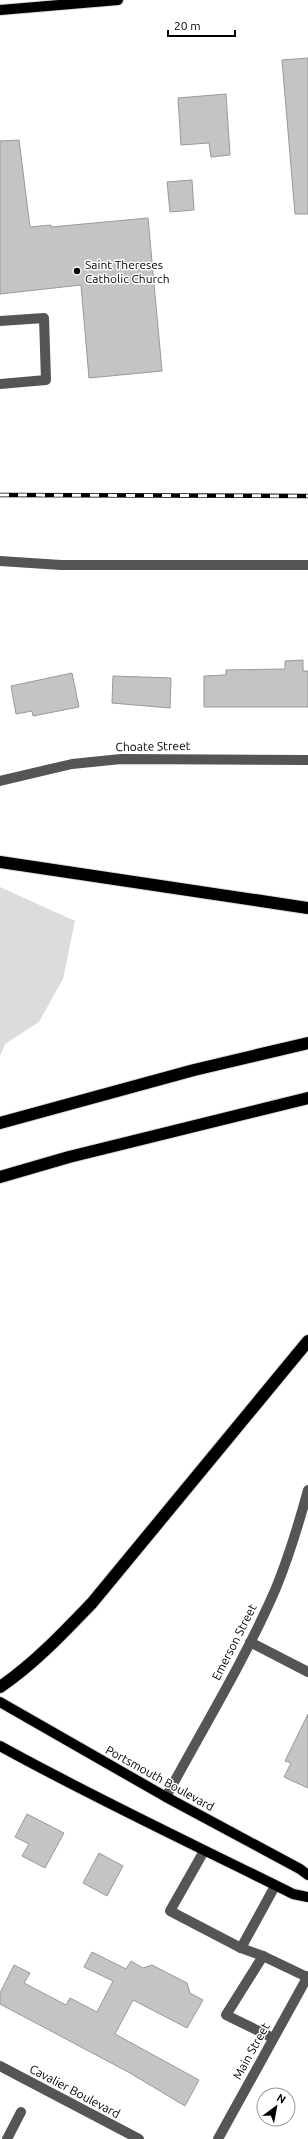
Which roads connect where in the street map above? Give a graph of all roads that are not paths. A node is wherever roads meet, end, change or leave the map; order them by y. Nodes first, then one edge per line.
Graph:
1 (118, 0) edge
2 (54, 3) edge
3 (0, 10) edge
4 (0, 321) edge
5 (0, 384) edge
6 (0, 561) edge
7 (308, 565) edge
8 (308, 760) edge
9 (0, 781) edge
10 (0, 862) edge
11 (308, 908) edge
12 (308, 1043) edge
13 (308, 1098) edge
14 (0, 1123) edge
15 (0, 1177) edge
16 (308, 1341) edge
17 (308, 1490) edge
18 (250, 1642) junction
19 (308, 1672) edge
20 (0, 1687) edge
21 (0, 1702) edge
22 (0, 1746) edge
23 (166, 1797) junction
24 (204, 1851) junction
25 (308, 1875) edge
26 (275, 1886) junction
27 (308, 1897) edge
28 (241, 1948) junction
29 (263, 1956) junction
30 (308, 1976) edge
31 (274, 2038) junction
32 (0, 2066) edge
33 (21, 2112) dead end
34 (7, 2139) edge
35 (138, 2139) edge
36 (218, 2139) edge

1 - 2 main road
2 - 3 main road
4 - 5 street
6 - 7 street
8 - 9 street, Choate Street
10 - 11 highway
12 - 14 highway
13 - 15 highway
16 - 20 highway
17 - 18 street, Emerson Street
18 - 19 street
18 - 23 street, Emerson Street
21 - 23 main road, Portsmouth Boulevard
22 - 24 main road
23 - 25 main road, Portsmouth Boulevard
24 - 26 main road
24 - 28 street
26 - 27 main road
26 - 28 street
28 - 29 street
29 - 30 street
29 - 31 street
30 - 31 street, Main Street
31 - 36 street, Main Street
32 - 35 street, Cavalier Boulevard
33 - 34 street

